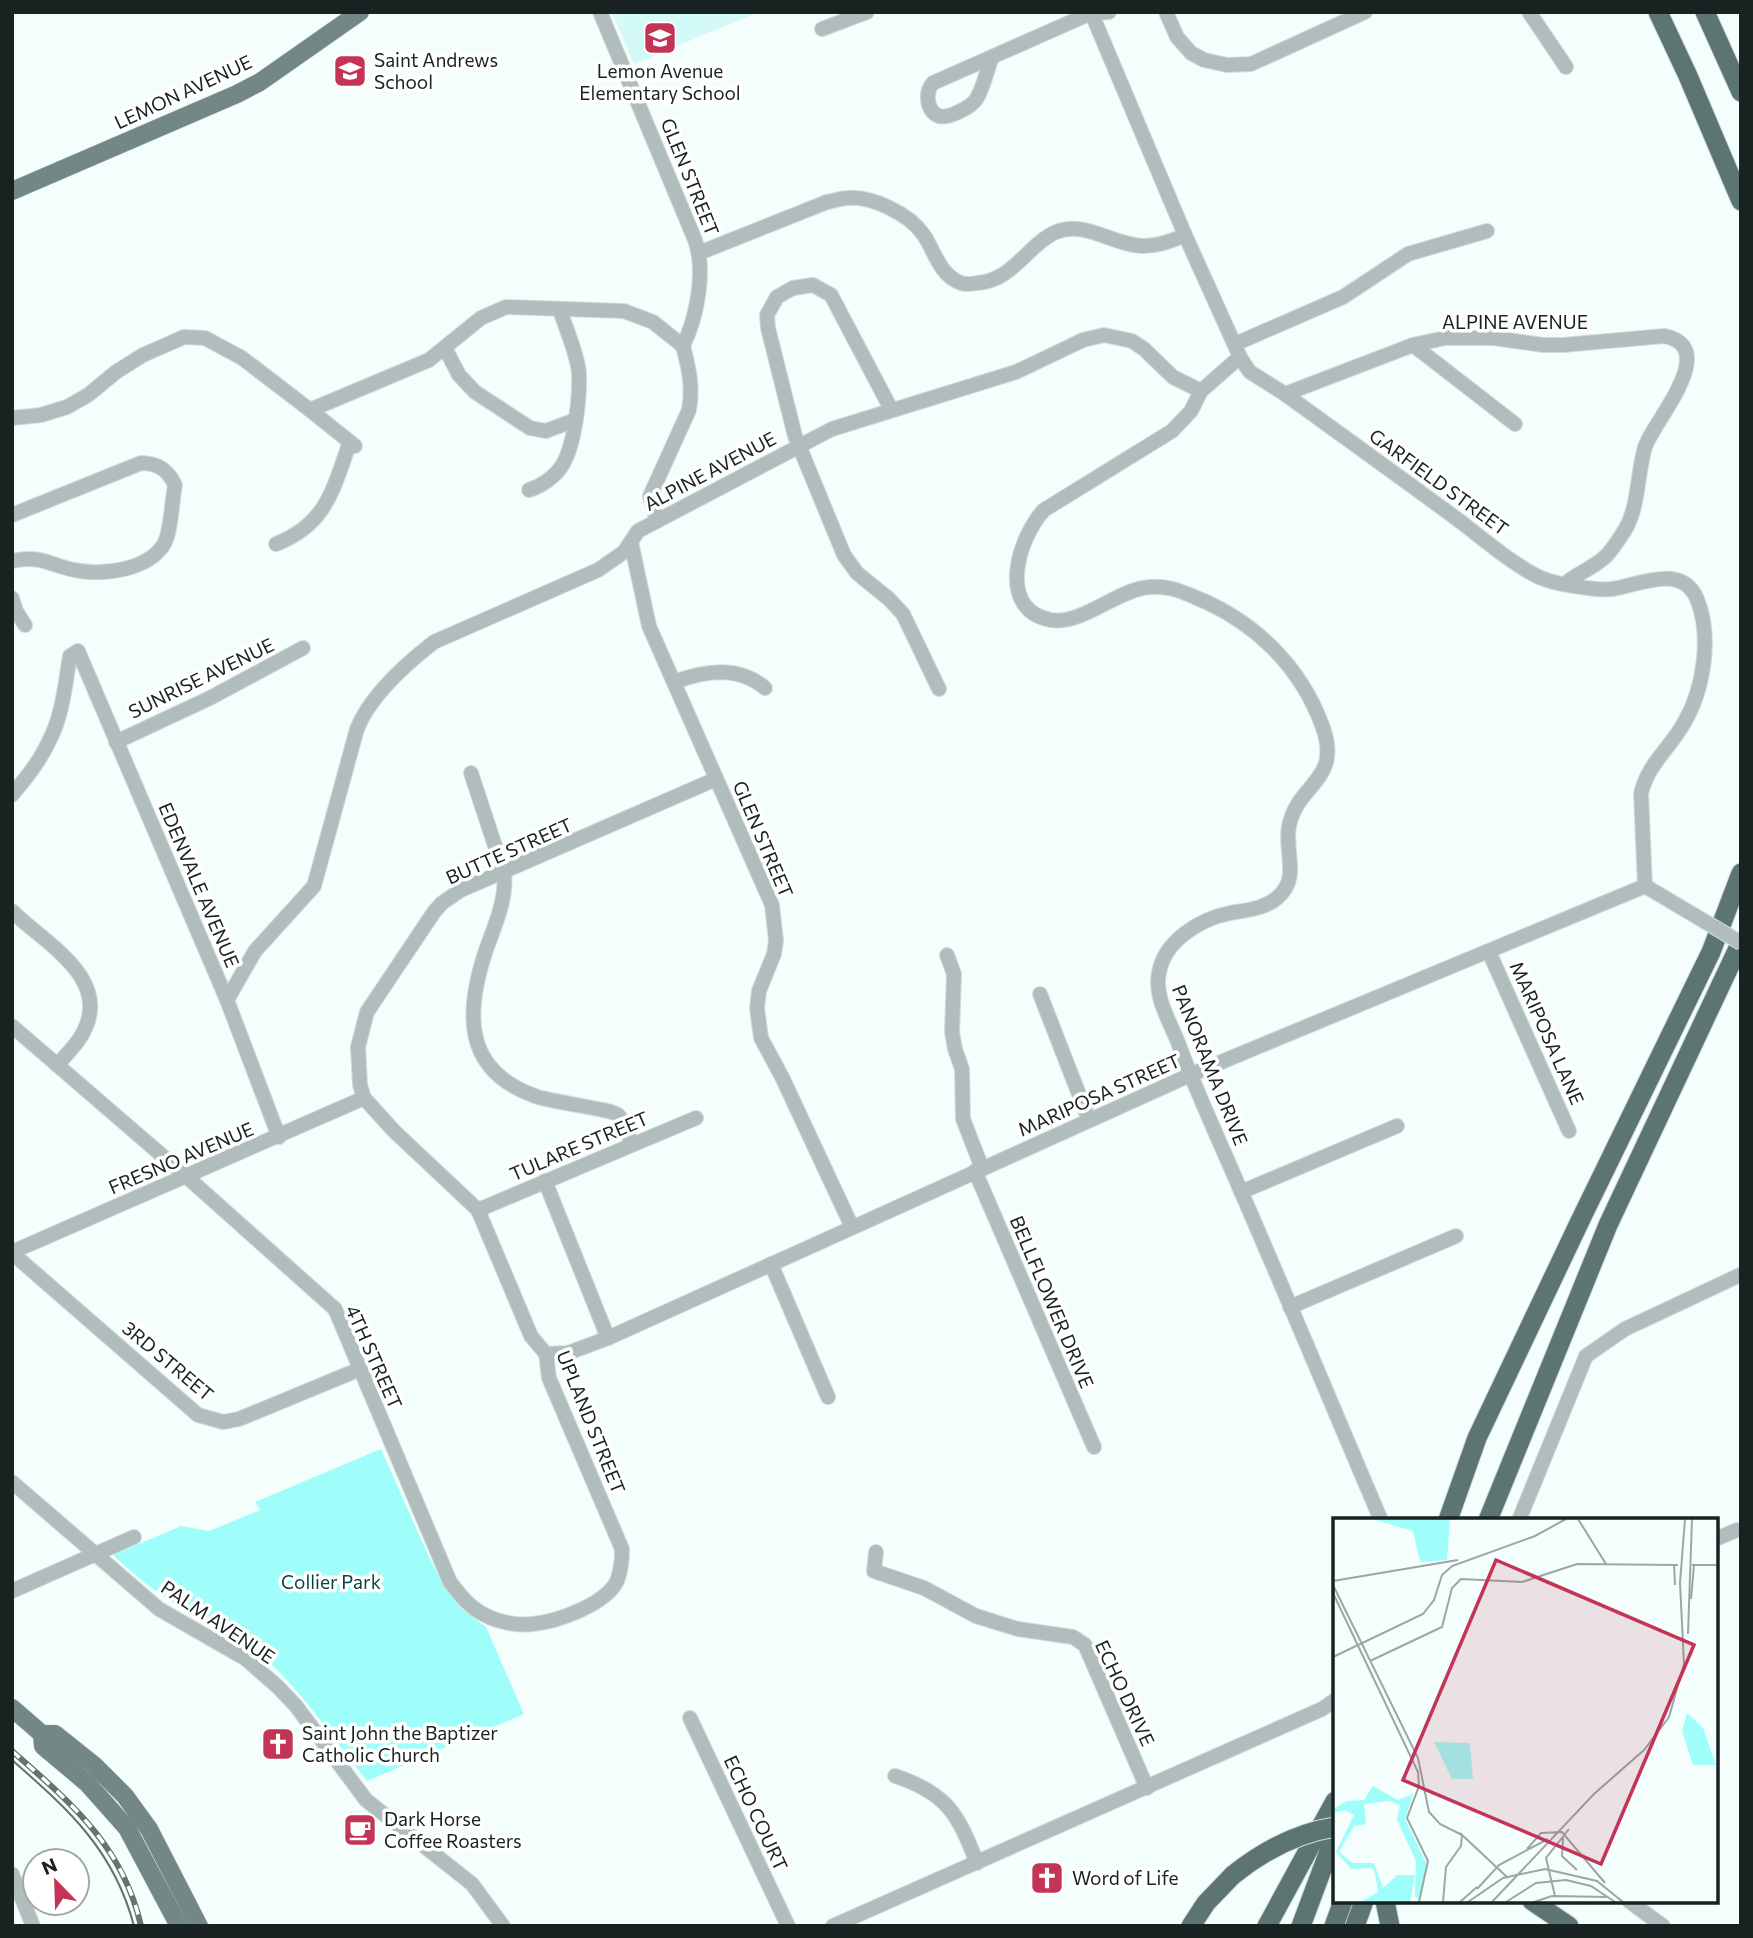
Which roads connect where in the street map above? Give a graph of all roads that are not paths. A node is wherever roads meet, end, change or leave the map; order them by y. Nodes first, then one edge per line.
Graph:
1 (360, 12) edge
2 (600, 12) edge
3 (867, 12) edge
4 (1109, 12) edge
5 (1166, 12) edge
6 (1365, 12) edge
7 (1529, 12) edge
8 (1658, 12) edge
9 (1705, 12) edge
10 (1091, 13) edge
11 (822, 29) dead end
12 (992, 57) junction
13 (1566, 67) dead end
14 (1741, 92) edge
15 (12, 191) edge
16 (1741, 201) edge
17 (1487, 231) dead end
18 (1185, 235) junction
19 (699, 253) junction
20 (560, 310) junction
21 (1235, 344) junction
22 (1413, 345) junction
23 (683, 346) junction
24 (445, 348) junction
25 (1241, 359) junction
26 (1201, 391) junction
27 (1286, 394) junction
28 (891, 409) junction
29 (310, 410) junction
30 (12, 418) edge
31 (575, 420) junction
32 (1515, 424) dead end
33 (799, 446) junction
34 (529, 489) dead end
35 (12, 515) edge
36 (657, 521) junction
37 (631, 542) junction
38 (276, 544) dead end
39 (12, 561) edge
40 (1566, 583) junction
41 (12, 598) edge
42 (25, 625) dead end
43 (303, 649) dead end
44 (674, 681) junction
45 (765, 688) dead end
46 (939, 689) dead end
47 (116, 742) junction
48 (471, 773) dead end
49 (716, 779) junction
50 (12, 795) edge
51 (504, 873) junction
52 (1741, 873) edge
53 (1644, 886) junction
54 (12, 911) edge
55 (1741, 943) edge
56 (1489, 952) junction
57 (947, 955) dead end
58 (1040, 994) dead end
59 (227, 1000) junction
60 (12, 1026) edge
61 (57, 1065) junction
62 (1190, 1076) junction
63 (364, 1098) junction
64 (696, 1118) dead end
65 (1089, 1120) junction
66 (1397, 1126) dead end
67 (1569, 1131) dead end
68 (279, 1137) junction
69 (632, 1144) junction
70 (979, 1170) junction
71 (187, 1177) junction
72 (545, 1181) junction
73 (1241, 1192) junction
74 (478, 1210) junction
75 (852, 1227) junction
76 (1456, 1236) dead end
77 (12, 1253) edge
78 (771, 1264) junction
79 (1740, 1275) edge
80 (1290, 1307) junction
81 (608, 1338) junction
82 (546, 1354) junction
83 (360, 1369) junction
84 (828, 1397) dead end
85 (1094, 1447) dead end
86 (12, 1482) edge
87 (1380, 1518) edge
88 (1449, 1518) edge
89 (1489, 1518) edge
90 (1520, 1518) edge
91 (1737, 1530) dead end
92 (134, 1537) dead end
93 (1718, 1538) edge
94 (876, 1552) dead end
95 (95, 1554) junction
96 (12, 1591) edge
97 (598, 1601) joint
98 (1333, 1701) edge
99 (12, 1708) edge
100 (690, 1718) dead end
101 (42, 1734) junction
102 (895, 1776) dead end
103 (1147, 1788) junction
104 (1333, 1805) edge
105 (1333, 1828) edge
106 (1333, 1840) edge
107 (977, 1863) junction
108 (12, 1874) edge
109 (1342, 1903) edge
110 (1363, 1903) edge
111 (1385, 1903) edge
112 (1535, 1903) edge
113 (1632, 1903) edge
114 (33, 1926) edge
115 (179, 1926) edge
116 (199, 1926) edge
117 (503, 1926) edge
118 (788, 1926) edge
119 (833, 1926) edge
120 (1191, 1926) edge
121 (1268, 1926) edge
122 (1301, 1926) edge
123 (1334, 1926) edge
124 (1355, 1926) edge
125 (1390, 1926) edge
126 (1569, 1926) edge
127 (1663, 1926) edge

1 - 15 main road, LEMON AVENUE
2 - 19 street, GLEN STREET
3 - 11 street
4 - 10 street
5 - 6 street
7 - 13 street
8 - 16 highway
9 - 14 highway
10 - 12 street
10 - 18 street, GARFIELD STREET
12 - 12 street
17 - 21 street
18 - 19 street
18 - 21 street, GARFIELD STREET
19 - 23 street, GLEN STREET
20 - 23 street
20 - 24 street
20 - 31 street
21 - 25 street, GARFIELD STREET
22 - 27 street, ALPINE AVENUE
22 - 32 street
22 - 40 street, ALPINE AVENUE
23 - 36 street
24 - 29 street
24 - 31 street
25 - 26 street
25 - 27 street, GARFIELD STREET
26 - 28 street, ALPINE AVENUE
26 - 62 street, PANORAMA DRIVE
27 - 40 street, GARFIELD STREET
28 - 33 street, ALPINE AVENUE
28 - 33 street
29 - 30 street
29 - 38 street
31 - 34 street
33 - 36 street, ALPINE AVENUE
33 - 46 street
35 - 39 street
36 - 37 street, ALPINE AVENUE
37 - 44 street, GLEN STREET
37 - 59 street, ALPINE AVENUE
40 - 53 street, GARFIELD STREET
41 - 42 street
43 - 47 street, SUNRISE AVENUE
44 - 45 street
44 - 49 street, GLEN STREET
47 - 50 street, EDENVALE AVENUE
47 - 59 street, EDENVALE AVENUE
48 - 51 street
49 - 51 street, BUTTE STREET
49 - 75 street, GLEN STREET
51 - 63 street, BUTTE STREET
51 - 69 street
52 - 88 highway
53 - 55 street, bridge
53 - 56 street, MARIPOSA STREET
54 - 61 street
55 - 89 highway
56 - 62 street, MARIPOSA STREET
56 - 67 street, MARIPOSA LANE
57 - 70 street, BELLFLOWER DRIVE
58 - 65 street
59 - 68 street, EDENVALE AVENUE
60 - 61 street, 4TH STREET
61 - 71 street, 4TH STREET
62 - 65 street, MARIPOSA STREET
62 - 73 street, PANORAMA DRIVE
63 - 68 street, FRESNO AVENUE
63 - 74 street, UPLAND STREET
64 - 69 street, TULARE STREET
65 - 70 street, MARIPOSA STREET
66 - 73 street
68 - 71 street, FRESNO AVENUE
69 - 72 street, TULARE STREET
70 - 75 street, MARIPOSA STREET
70 - 85 street, BELLFLOWER DRIVE
71 - 77 street, FRESNO AVENUE
71 - 83 street, 4TH STREET
72 - 74 street, TULARE STREET
72 - 81 street
73 - 80 street, PANORAMA DRIVE
74 - 82 street, UPLAND STREET
75 - 78 street, MARIPOSA STREET
76 - 80 street
77 - 83 street, 3RD STREET
78 - 81 street, MARIPOSA STREET
78 - 84 street
79 - 90 street
80 - 87 street, PANORAMA DRIVE
81 - 82 street, MARIPOSA STREET
82 - 97 street, UPLAND STREET
83 - 97 street, 4TH STREET
86 - 95 street, PALM AVENUE
91 - 93 street
92 - 95 street
94 - 103 street, ECHO DRIVE
95 - 96 street
95 - 117 street, PALM AVENUE
98 - 103 street
99 - 101 main road
100 - 118 street, ECHO COURT
101 - 115 main road
101 - 116 main road
102 - 107 street
103 - 107 street
104 - 121 highway
105 - 120 highway, bridge
106 - 122 highway
107 - 119 street
108 - 114 street
109 - 123 highway
110 - 124 highway
111 - 125 highway
112 - 126 highway
113 - 127 street

